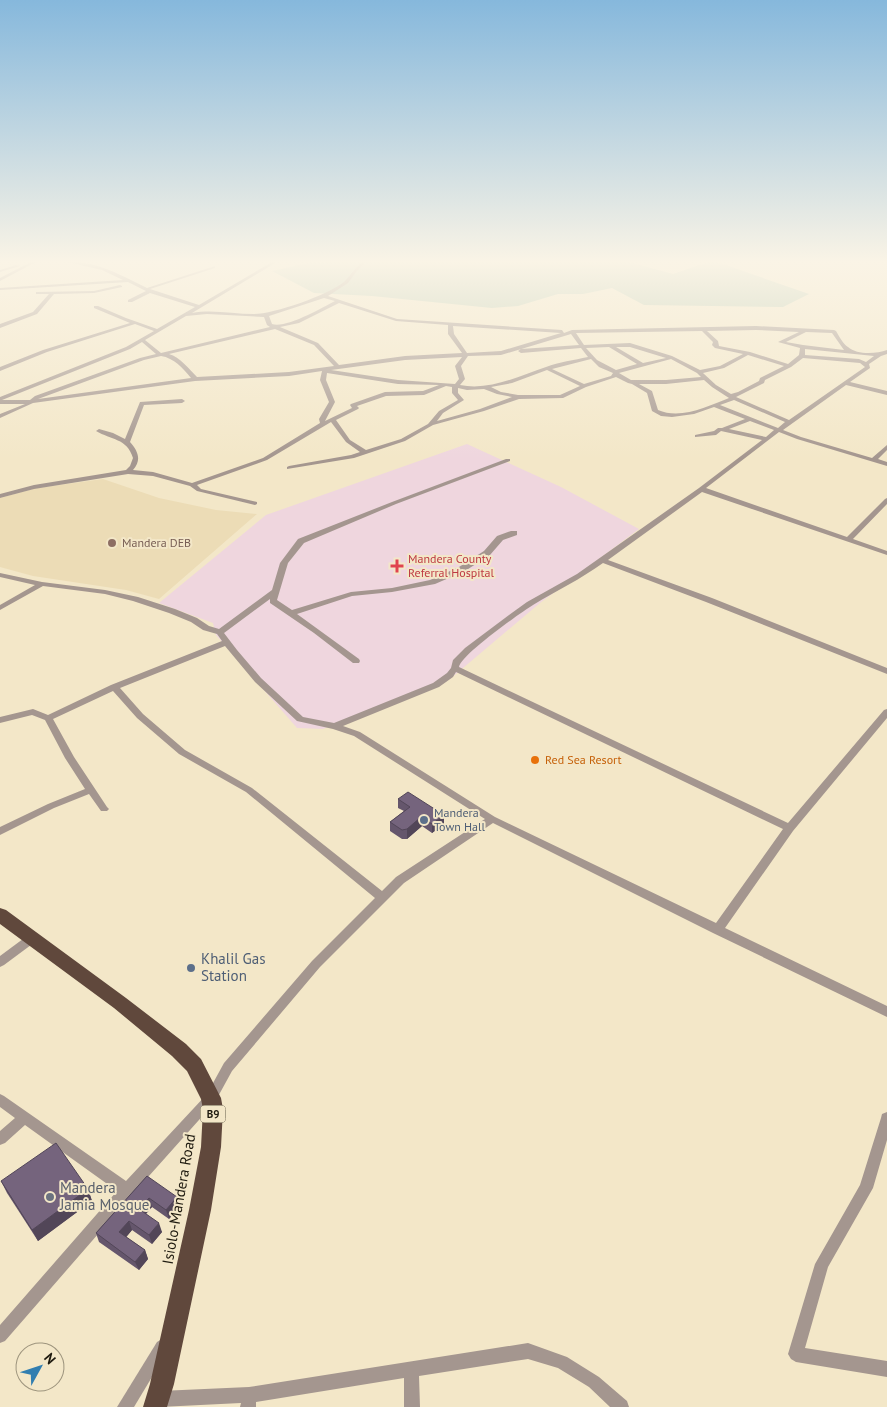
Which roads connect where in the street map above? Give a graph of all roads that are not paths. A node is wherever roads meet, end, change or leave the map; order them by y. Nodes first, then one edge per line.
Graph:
1 (119, 328) edge
2 (149, 328) edge
3 (160, 328) edge
4 (271, 328) edge
5 (276, 328) edge
6 (450, 328) edge
7 (495, 328) edge
8 (156, 330) junction
9 (704, 330) junction
10 (805, 331) junction
11 (569, 332) junction
12 (142, 340) junction
13 (584, 346) junction
14 (611, 346) junction
15 (803, 347) junction
16 (852, 351) junction
17 (508, 352) junction
18 (887, 352) edge
19 (159, 354) junction
20 (748, 354) junction
21 (466, 355) junction
22 (879, 355) junction
23 (802, 356) junction
24 (670, 357) junction
25 (590, 358) junction
26 (866, 364) junction
27 (642, 365) junction
28 (789, 366) junction
29 (338, 367) junction
30 (547, 368) junction
31 (0, 369) edge
32 (325, 371) junction
33 (616, 372) junction
34 (699, 372) junction
35 (705, 378) junction
36 (195, 379) junction
37 (630, 382) junction
38 (845, 383) junction
39 (446, 384) junction
40 (455, 386) junction
41 (584, 386) junction
42 (485, 387) junction
43 (887, 393) edge
44 (518, 397) junction
45 (732, 397) junction
46 (0, 400) edge
47 (182, 401) dead end
48 (31, 402) junction
49 (714, 405) junction
50 (0, 416) edge
51 (750, 419) junction
52 (332, 420) junction
53 (789, 422) junction
54 (324, 424) junction
55 (430, 424) junction
56 (724, 430) junction
57 (99, 431) dead end
58 (779, 431) junction
59 (697, 436) dead end
60 (768, 438) junction
61 (126, 444) junction
62 (887, 447) edge
63 (366, 453) junction
64 (508, 460) dead end
65 (873, 460) junction
66 (887, 464) edge
67 (289, 468) dead end
68 (128, 472) junction
69 (192, 485) junction
70 (701, 489) junction
71 (0, 496) edge
72 (887, 500) edge
73 (255, 502) dead end
74 (514, 533) dead end
75 (848, 540) junction
76 (887, 553) edge
77 (602, 560) junction
78 (0, 575) edge
79 (42, 584) junction
80 (276, 591) junction
81 (0, 608) edge
82 (291, 613) junction
83 (220, 632) junction
84 (227, 642) junction
85 (356, 661) dead end
86 (455, 668) junction
87 (887, 671) edge
88 (114, 687) junction
89 (887, 712) edge
90 (48, 718) junction
91 (0, 720) edge
92 (335, 726) junction
93 (92, 790) junction
94 (104, 809) dead end
95 (492, 819) junction
96 (789, 828) junction
97 (0, 831) edge
98 (383, 898) junction
99 (0, 915) edge
100 (717, 930) junction
101 (31, 939) junction
102 (0, 962) edge
103 (887, 1012) edge
104 (211, 1098) junction
105 (0, 1100) edge
106 (24, 1118) junction
107 (887, 1118) edge
108 (0, 1139) edge
109 (127, 1190) junction
110 (175, 1326) junction
111 (0, 1336) edge
112 (411, 1369) junction
113 (887, 1369) edge
114 (249, 1401) edge
115 (156, 1403) edge
116 (125, 1407) edge
117 (412, 1407) edge
118 (621, 1407) edge

1 - 31 street
2 - 8 street
3 - 8 street
4 - 19 street
5 - 29 street
6 - 21 street
7 - 11 street
8 - 12 street
9 - 10 street
9 - 11 street
9 - 20 street
10 - 15 street
10 - 16 street
11 - 13 street
11 - 17 street
12 - 19 street
12 - 46 street
13 - 14 street
13 - 17 street
13 - 25 street
14 - 24 street
14 - 27 street
15 - 16 street
15 - 23 street
16 - 22 street
17 - 21 street
18 - 22 street
19 - 36 street
19 - 48 street
20 - 28 street
20 - 34 street
21 - 29 street
21 - 40 street
22 - 26 street
23 - 26 street
23 - 28 street
24 - 27 street
24 - 34 street
25 - 30 street
25 - 33 street
26 - 38 street
27 - 33 street
28 - 45 street
29 - 32 street
30 - 41 street
30 - 42 street
32 - 36 street
32 - 39 street
32 - 54 street
33 - 37 street
33 - 41 street
34 - 35 street
35 - 37 street
35 - 45 street
36 - 48 street
37 - 49 street
38 - 43 street
38 - 53 street
39 - 40 street
39 - 52 street
40 - 42 street
40 - 55 street
41 - 44 street
42 - 44 street
44 - 55 street
45 - 49 street
45 - 53 street
46 - 48 street
47 - 61 street
48 - 50 street
49 - 51 street
51 - 56 street
51 - 58 street
52 - 54 street
52 - 63 street
53 - 58 street
54 - 69 street
55 - 63 street
56 - 59 street
56 - 60 street
57 - 61 street
58 - 60 street
58 - 65 street
60 - 70 street
61 - 68 street
62 - 65 street
63 - 67 street
64 - 80 street
65 - 66 street
68 - 69 street
68 - 71 street
69 - 73 street
70 - 75 street
70 - 77 street
72 - 75 street
74 - 82 street
75 - 76 street
77 - 86 street
77 - 87 street
78 - 79 street
79 - 81 street
79 - 83 street
80 - 82 street
80 - 83 street
82 - 85 street
83 - 84 street
84 - 88 street
84 - 92 street
86 - 92 street
86 - 96 street
88 - 90 street
88 - 98 street
89 - 96 street
90 - 91 street
90 - 93 street
92 - 95 street
93 - 94 street
93 - 97 street
95 - 98 street
95 - 100 street
96 - 100 street
98 - 104 street
99 - 101 highway, Isiolo-Mandera Road / B9
100 - 103 street
101 - 102 street
101 - 104 highway, Isiolo-Mandera Road / B9
104 - 109 street
104 - 110 highway, Isiolo-Mandera Road / B9
105 - 106 street
106 - 108 street
106 - 109 street
107 - 113 street
109 - 111 street
110 - 115 highway, Isiolo-Mandera Road / B9
110 - 116 street
112 - 114 street
112 - 117 street
112 - 118 street
114 - 115 street

